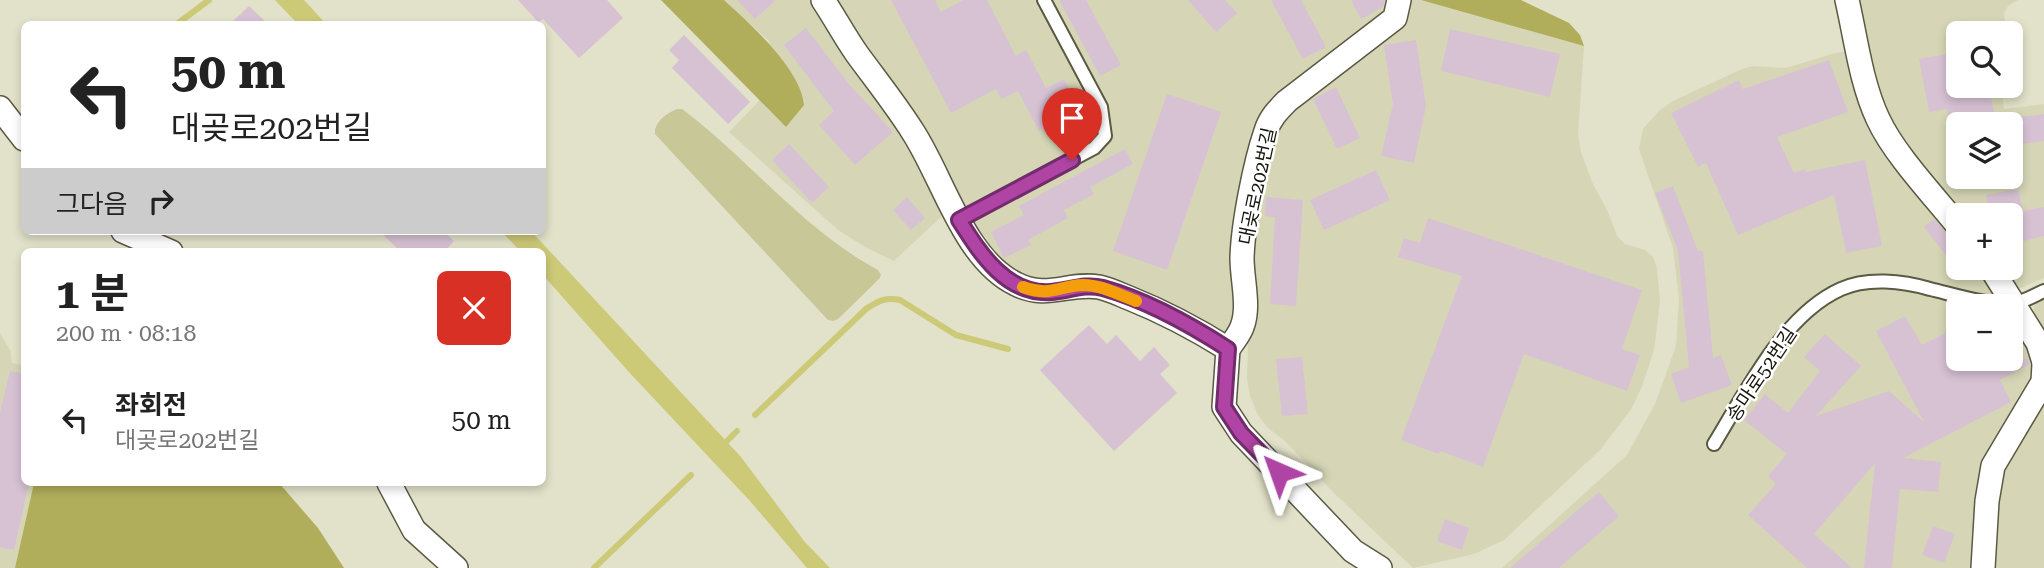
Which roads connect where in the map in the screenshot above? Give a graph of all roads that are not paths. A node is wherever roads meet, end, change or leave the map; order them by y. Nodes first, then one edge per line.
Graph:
1 (823, 0) edge
2 (1044, 0) edge
3 (1399, 0) edge
4 (1847, 0) edge
5 (0, 108) edge
6 (21, 135) edge
7 (1946, 211) edge
8 (959, 220) junction
9 (132, 235) edge
10 (162, 248) edge
11 (2044, 291) edge
12 (1952, 294) edge
13 (2023, 300) edge
14 (2023, 319) edge
15 (1228, 349) junction
16 (2044, 363) edge
17 (1714, 444) dead end
18 (391, 486) edge
19 (456, 568) edge
20 (1380, 568) edge
21 (1983, 568) edge

1 - 8 street
2 - 8 lane
3 - 15 street, 대곶로202번길
4 - 7 street
5 - 6 street
8 - 15 street
9 - 10 street
11 - 13 lane, 송마로52번길
12 - 17 lane, 송마로52번길
14 - 16 street
15 - 20 street, 대곶로202번길
16 - 21 street
18 - 19 street

